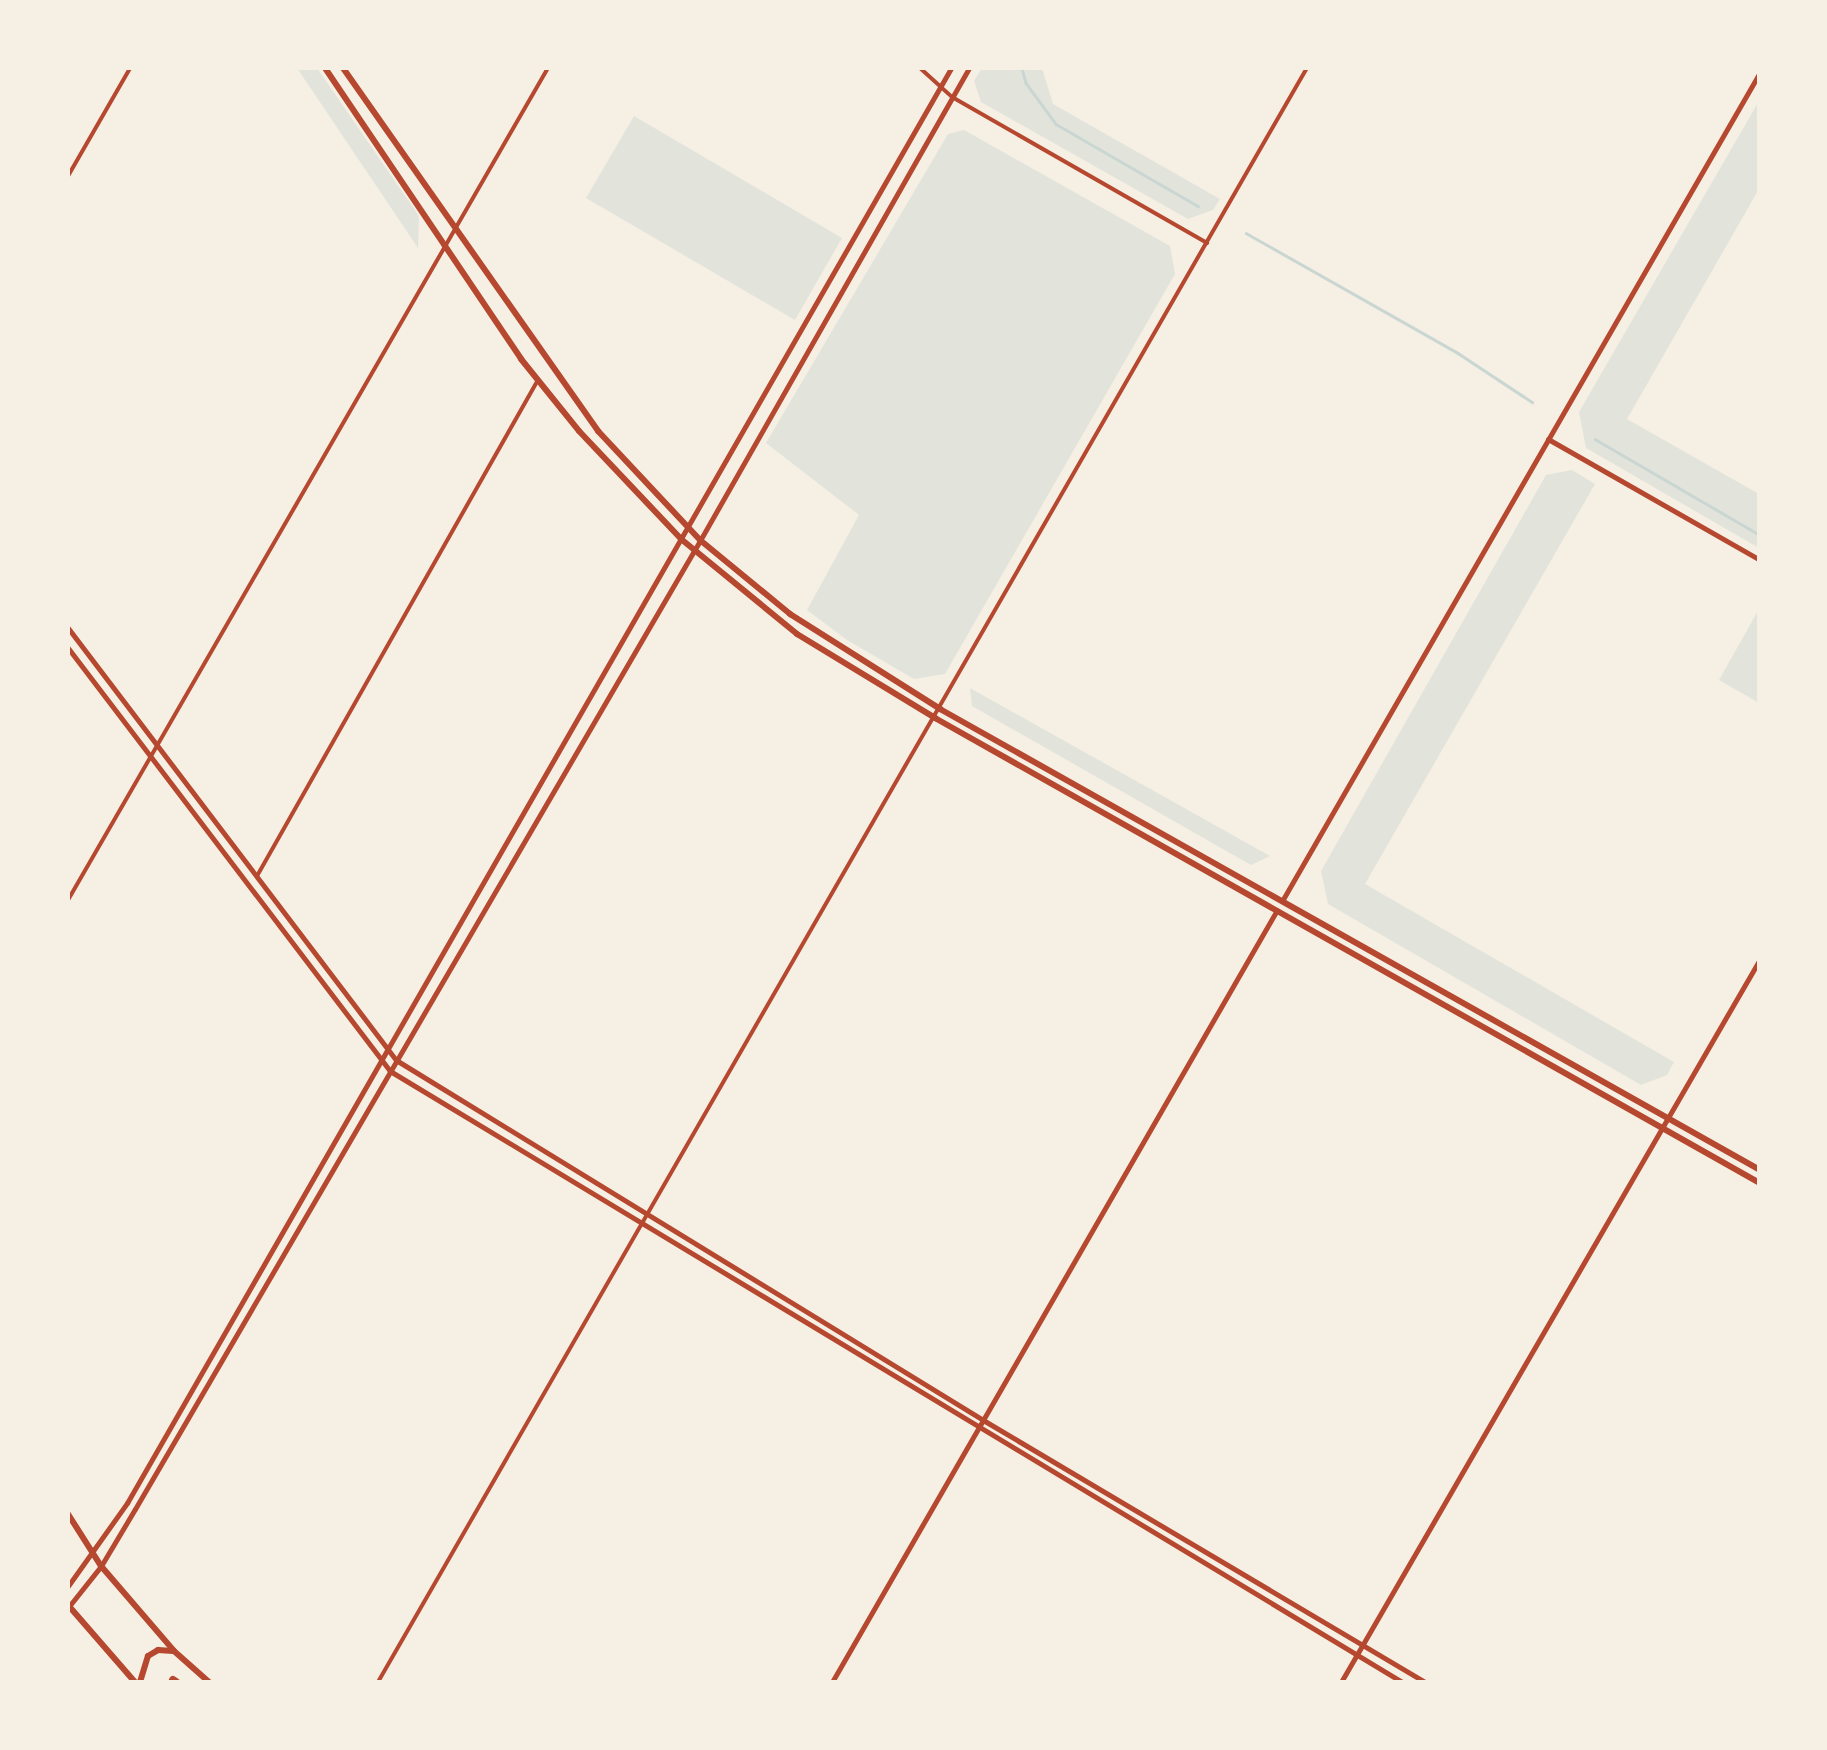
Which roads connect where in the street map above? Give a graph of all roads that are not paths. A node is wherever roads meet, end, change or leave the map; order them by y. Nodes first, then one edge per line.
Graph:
1 (130, 68) edge
2 (325, 68) edge
3 (343, 68) edge
4 (548, 68) edge
5 (920, 68) edge
6 (951, 68) edge
7 (969, 68) edge
8 (1307, 68) edge
9 (1760, 72) edge
10 (939, 89) junction
11 (952, 98) junction
12 (68, 176) edge
13 (454, 230) junction
14 (1207, 243) junction
15 (444, 248) junction
16 (538, 380) junction
17 (1548, 439) junction
18 (688, 527) junction
19 (681, 539) junction
20 (700, 540) junction
21 (694, 551) junction
22 (1760, 560) edge
23 (68, 628) edge
24 (68, 648) edge
25 (940, 708) junction
26 (935, 718) junction
27 (156, 747) junction
28 (150, 758) junction
29 (256, 877) junction
30 (68, 900) edge
31 (1283, 900) junction
32 (1277, 909) junction
33 (1760, 959) edge
34 (387, 1050) junction
35 (381, 1060) junction
36 (396, 1060) junction
37 (390, 1071) junction
38 (1666, 1116) junction
39 (1661, 1125) junction
40 (1760, 1170) edge
41 (1760, 1183) edge
42 (649, 1215) junction
43 (644, 1224) junction
44 (983, 1420) junction
45 (979, 1428) junction
46 (68, 1514) edge
47 (93, 1553) junction
48 (101, 1566) junction
49 (68, 1586) edge
50 (68, 1606) edge
51 (1362, 1645) junction
52 (174, 1651) junction
53 (1356, 1656) junction
54 (138, 1682) edge
55 (209, 1682) edge
56 (378, 1682) edge
57 (832, 1682) edge
58 (1341, 1682) edge
59 (1402, 1682) edge
60 (1425, 1682) edge

1 - 12 street
2 - 15 main road
3 - 13 main road
4 - 13 street
5 - 10 street
6 - 10 street
7 - 11 street
8 - 14 street
9 - 17 street
10 - 11 street
10 - 18 street
11 - 14 street
11 - 20 street
13 - 15 street
13 - 18 main road
14 - 25 street
15 - 16 main road
15 - 27 street
16 - 19 main road
16 - 29 street
17 - 22 street
17 - 31 street
18 - 19 street
18 - 20 main road
19 - 21 main road
19 - 34 street
20 - 21 street
20 - 25 main road
21 - 26 main road
21 - 36 street
23 - 27 street
24 - 28 street
25 - 26 street
25 - 31 main road
26 - 32 main road
26 - 42 street
27 - 28 street
27 - 29 street
28 - 30 street
28 - 35 street
29 - 34 street
31 - 32 street
31 - 38 main road
32 - 39 main road
32 - 44 street
33 - 38 street
34 - 35 street
34 - 36 street
35 - 37 street
35 - 47 street
36 - 37 street
36 - 42 street
37 - 43 street
37 - 48 street
38 - 39 street
38 - 40 main road
39 - 41 main road
39 - 51 street
42 - 43 street
42 - 44 street
43 - 45 street
43 - 56 street
44 - 45 street
44 - 51 street
45 - 53 street
45 - 57 street
46 - 47 main road
47 - 48 main road
47 - 49 street
48 - 50 street
48 - 52 main road
50 - 54 main road
51 - 53 street
51 - 60 street
52 - 54 main road
52 - 55 main road
53 - 58 street
53 - 59 street

